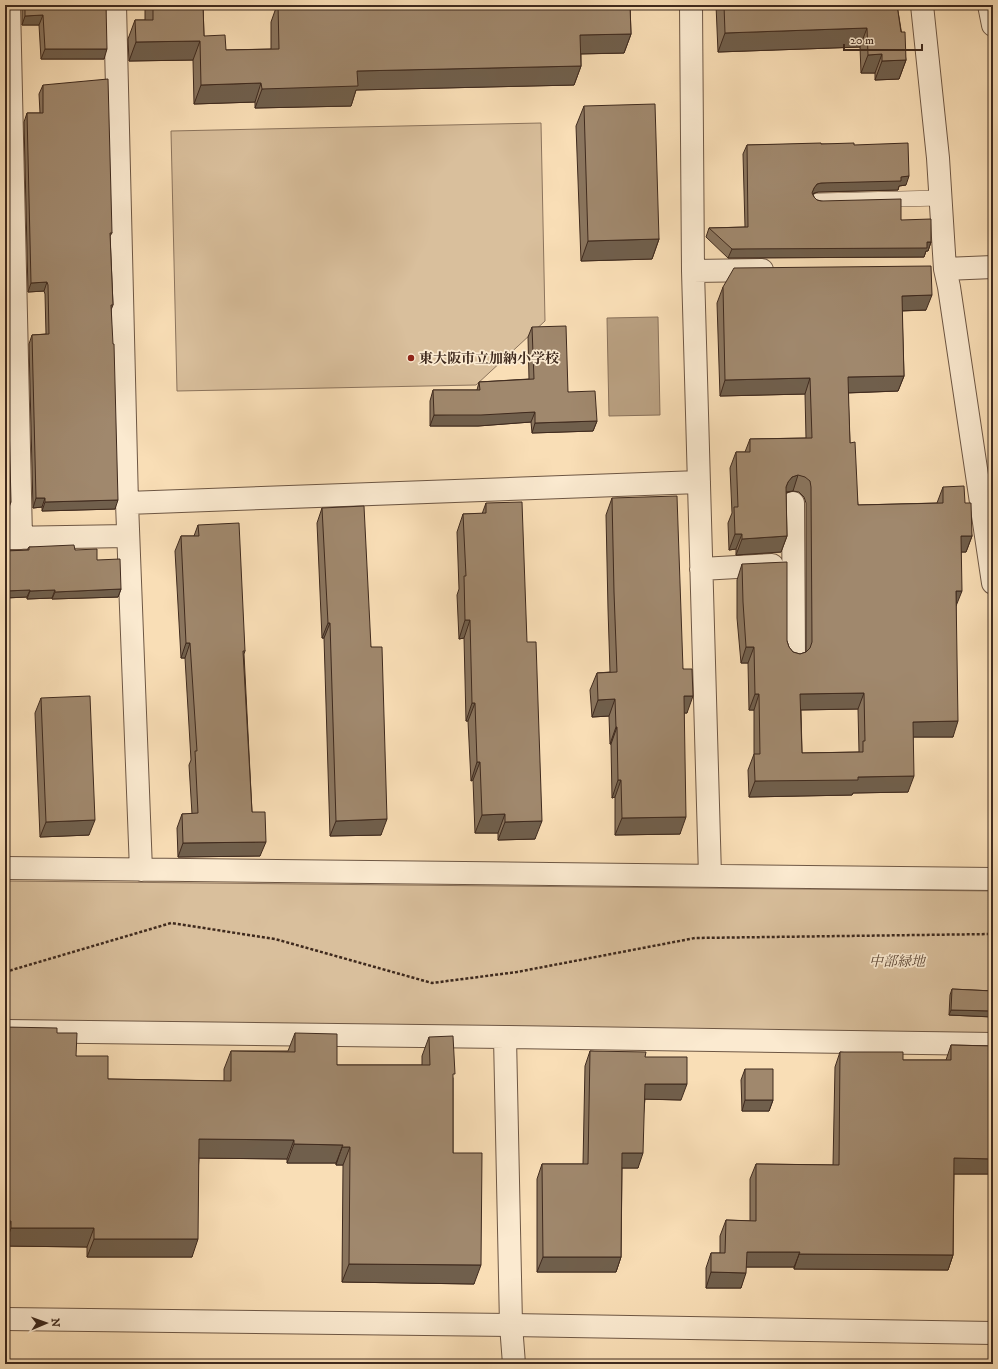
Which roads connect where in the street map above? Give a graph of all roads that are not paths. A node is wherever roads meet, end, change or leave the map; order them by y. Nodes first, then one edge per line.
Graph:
1 (9, 5) edge
2 (115, 5) edge
3 (691, 5) edge
4 (922, 5) edge
5 (989, 5) edge
6 (993, 25) edge
7 (8, 77) edge
8 (940, 198) junction
9 (818, 201) edge
10 (993, 267) edge
11 (937, 269) junction
12 (780, 270) edge
13 (693, 271) junction
14 (699, 482) junction
15 (127, 503) junction
16 (793, 503) dead end
17 (128, 536) junction
18 (13, 538) edge
19 (793, 564) junction
20 (701, 568) junction
21 (993, 583) edge
22 (794, 657) edge
23 (5, 868) edge
24 (141, 870) junction
25 (710, 876) junction
26 (993, 879) edge
27 (5, 1031) edge
28 (506, 1037) junction
29 (993, 1044) edge
30 (5, 1319) edge
31 (511, 1325) junction
32 (993, 1333) edge
33 (514, 1364) edge

1 - 7 street
2 - 15 street
3 - 13 street
4 - 8 street
5 - 6 street
7 - 18 street
8 - 9 lane
8 - 11 street
10 - 11 street
11 - 21 street
12 - 13 street
13 - 14 street
14 - 15 street
14 - 20 street
15 - 17 street
16 - 19 street
17 - 18 street
17 - 24 street
19 - 20 street
19 - 22 street
20 - 25 street
23 - 24 street
24 - 25 street
25 - 26 street
27 - 28 street
28 - 29 street
28 - 31 street
30 - 31 street
31 - 32 street
31 - 33 street

